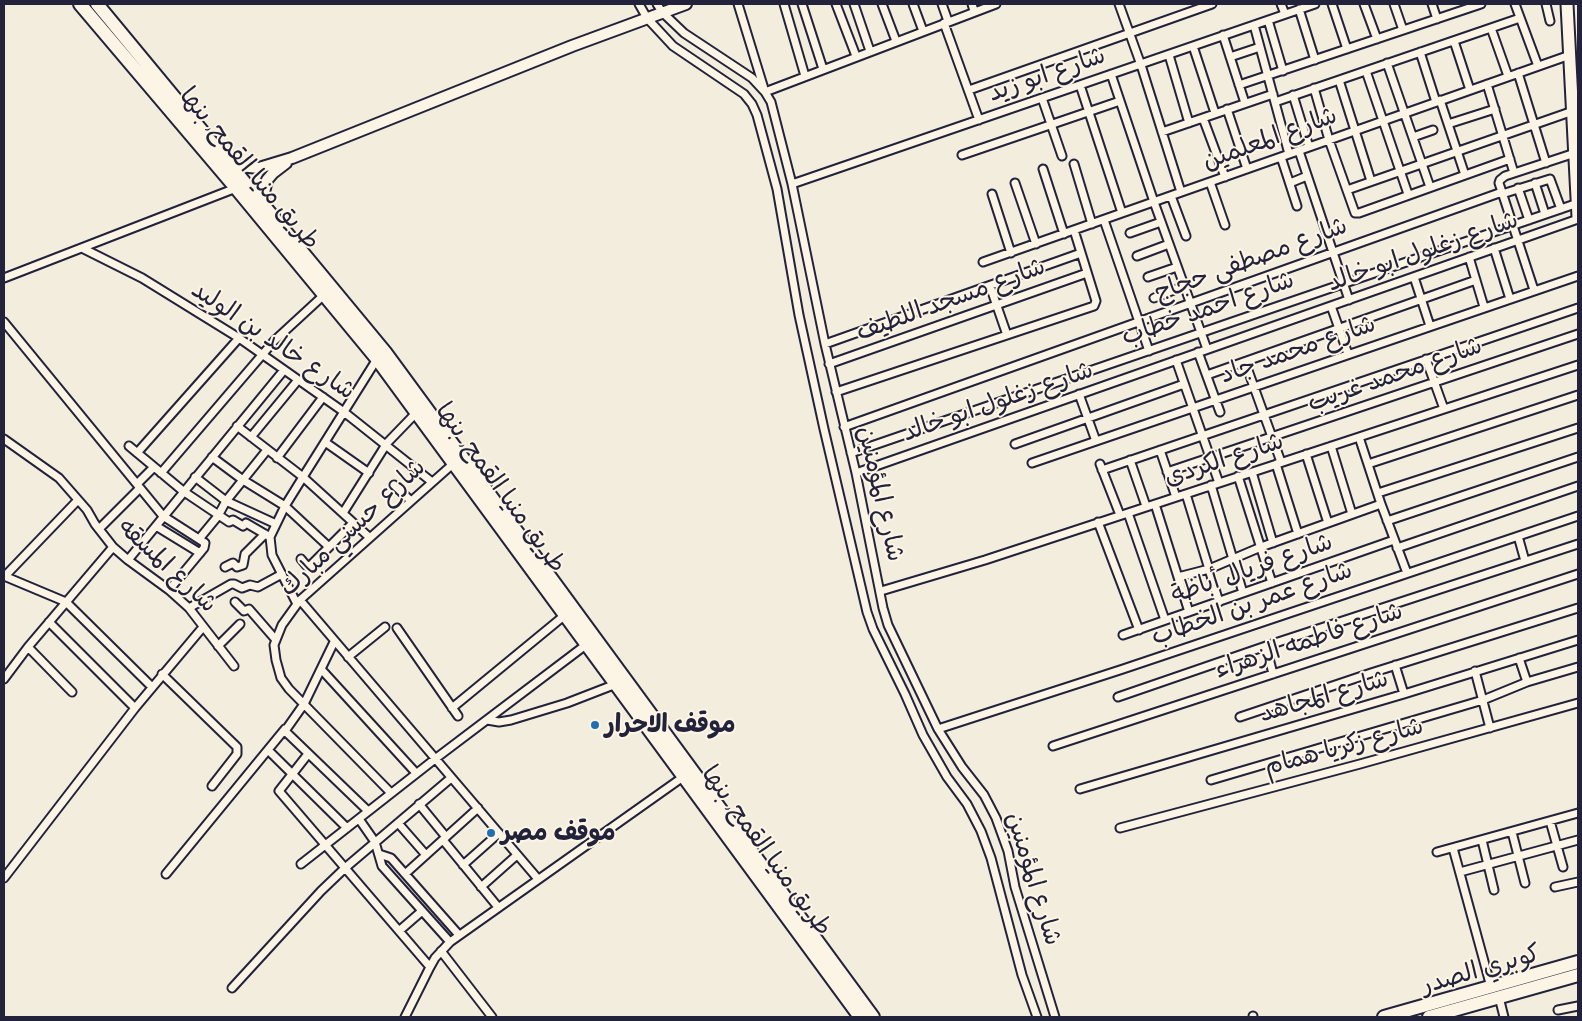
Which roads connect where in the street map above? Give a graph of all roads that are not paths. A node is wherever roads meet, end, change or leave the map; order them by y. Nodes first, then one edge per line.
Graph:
1 (80, 4) edge
2 (97, 4) edge
3 (639, 4) edge
4 (686, 4) edge
5 (738, 4) edge
6 (784, 4) edge
7 (802, 4) edge
8 (836, 4) edge
9 (854, 4) edge
10 (882, 4) edge
11 (913, 4) edge
12 (942, 4) edge
13 (996, 4) edge
14 (1119, 4) edge
15 (1212, 4) edge
16 (1281, 4) edge
17 (1316, 4) edge
18 (1332, 4) edge
19 (1364, 4) edge
20 (1394, 4) edge
21 (1432, 4) edge
22 (1481, 4) edge
23 (1514, 4) edge
24 (1546, 4) edge
25 (1567, 4) edge
26 (973, 7) edge
27 (1463, 7) edge
28 (660, 8) edge
29 (1299, 10) junction
30 (1284, 14) junction
31 (647, 18) junction
32 (1520, 18) junction
33 (1437, 19) junction
34 (1268, 20) junction
35 (1550, 20) dead end
36 (946, 22) junction
37 (1254, 25) junction
38 (1491, 28) junction
39 (1403, 30) junction
40 (923, 31) junction
41 (1129, 33) junction
42 (1223, 36) junction
43 (1377, 39) junction
44 (896, 41) junction
45 (1454, 41) junction
46 (1193, 46) junction
47 (1260, 47) junction
48 (1347, 49) junction
49 (870, 51) junction
50 (1420, 52) junction
51 (1169, 54) junction
52 (1570, 55) junction
53 (856, 56) junction
54 (1230, 57) junction
55 (1315, 60) junction
56 (1387, 63) junction
57 (1141, 65) junction
58 (1538, 66) junction
59 (823, 69) junction
60 (1282, 70) junction
61 (1366, 71) junction
62 (1518, 73) junction
63 (1111, 74) junction
64 (805, 76) junction
65 (1268, 76) junction
66 (1508, 76) junction
67 (1339, 80) junction
68 (1487, 84) junction
69 (1080, 85) junction
70 (1240, 85) junction
71 (1314, 88) junction
72 (969, 90) junction
73 (1470, 90) junction
74 (765, 92) junction
75 (1293, 95) junction
76 (1042, 98) junction
77 (1274, 98) junction
78 (1120, 101) junction
79 (1438, 101) junction
80 (1246, 103) junction
81 (1227, 109) junction
82 (1495, 109) junction
83 (1573, 111) junction
84 (1089, 112) junction
85 (1215, 113) junction
86 (1404, 113) junction
87 (1203, 118) junction
88 (979, 120) junction
89 (1383, 121) junction
90 (1189, 123) junction
91 (1448, 124) junction
92 (1051, 125) junction
93 (1534, 125) junction
94 (1433, 130) dead end
95 (1355, 131) junction
96 (1162, 132) junction
97 (1503, 136) junction
98 (1413, 137) junction
99 (1329, 140) junction
100 (1309, 147) junction
101 (1299, 150) junction
102 (1457, 151) junction
103 (1575, 153) junction
104 (1289, 154) junction
105 (962, 155) dead end
106 (1062, 156) dead end
107 (1281, 157) junction
108 (292, 158) junction
109 (1510, 159) junction
110 (229, 162) junction
111 (1422, 163) junction
112 (1546, 163) junction
113 (1074, 164) dead end
114 (1247, 169) junction
115 (1043, 170) dead end
116 (1400, 171) junction
117 (1514, 173) junction
118 (1465, 175) junction
119 (1307, 176) junction
120 (1225, 177) junction
121 (1210, 182) junction
122 (1371, 182) junction
123 (1015, 183) dead end
124 (1290, 183) junction
125 (1535, 183) junction
126 (792, 184) junction
127 (1430, 187) junction
128 (236, 188) junction
129 (1518, 188) junction
130 (1346, 190) junction
131 (1181, 192) junction
132 (1502, 193) junction
133 (992, 194) dead end
134 (1408, 194) junction
135 (1171, 196) junction
136 (1154, 202) junction
137 (1578, 203) edge
138 (265, 206) junction
139 (1297, 206) dead end
140 (1561, 209) junction
141 (1122, 213) junction
142 (1545, 214) junction
143 (1578, 218) edge
144 (1104, 220) junction
145 (1529, 220) junction
146 (1161, 222) junction
147 (1092, 224) junction
148 (1225, 225) dead end
149 (1513, 225) junction
150 (1074, 230) junction
151 (1130, 233) dead end
152 (1064, 234) junction
153 (1186, 236) dead end
154 (1518, 240) junction
155 (1036, 244) junction
156 (1169, 244) junction
157 (82, 248) junction
158 (1494, 248) junction
159 (1333, 252) junction
160 (1011, 253) junction
161 (1081, 253) junction
162 (1137, 256) dead end
163 (1469, 257) junction
164 (983, 262) dead end
165 (1177, 267) junction
166 (1087, 273) junction
167 (1578, 276) edge
168 (1148, 277) dead end
169 (1414, 277) junction
170 (4, 278) edge
171 (1476, 280) junction
172 (1343, 284) junction
173 (990, 286) junction
174 (1184, 286) junction
175 (1534, 290) junction
176 (325, 294) junction
177 (1154, 298) dead end
178 (1510, 299) junction
179 (1348, 300) junction
180 (1421, 300) junction
181 (1190, 303) junction
182 (997, 305) junction
183 (1331, 306) junction
184 (1484, 307) junction
185 (1578, 308) edge
186 (1139, 321) junction
187 (4, 322) edge
188 (1430, 326) junction
189 (1339, 328) junction
190 (1201, 332) junction
191 (1578, 334) edge
192 (1007, 335) junction
193 (239, 338) junction
194 (825, 344) junction
195 (1208, 349) junction
196 (1149, 350) junction
197 (1198, 352) junction
198 (262, 354) junction
199 (1348, 354) junction
200 (377, 359) junction
201 (1426, 359) junction
202 (1176, 360) junction
203 (1245, 362) junction
204 (829, 364) junction
205 (1578, 365) edge
206 (284, 370) junction
207 (1207, 375) junction
208 (298, 380) junction
209 (1435, 382) junction
210 (1184, 384) junction
211 (1254, 387) junction
212 (836, 392) junction
213 (1079, 394) junction
214 (1578, 395) edge
215 (323, 398) junction
216 (1216, 400) junction
217 (1193, 408) junction
218 (1444, 408) junction
219 (344, 412) junction
220 (417, 412) junction
221 (1220, 412) dead end
222 (1264, 414) junction
223 (1088, 418) junction
224 (237, 426) junction
225 (844, 427) junction
226 (1578, 428) edge
227 (1202, 436) junction
228 (251, 437) junction
229 (1272, 437) junction
230 (1359, 437) junction
231 (4, 440) edge
232 (1096, 441) junction
233 (325, 442) junction
234 (386, 444) junction
235 (1015, 444) dead end
236 (129, 446) dead end
237 (1331, 446) junction
238 (267, 450) junction
239 (1160, 450) junction
240 (137, 453) junction
241 (851, 453) junction
242 (1306, 454) junction
243 (212, 456) junction
244 (1578, 457) edge
245 (277, 458) junction
246 (1210, 458) junction
247 (1130, 460) junction
248 (454, 462) junction
249 (1032, 463) dead end
250 (1278, 463) junction
251 (1368, 464) junction
252 (154, 467) junction
253 (1167, 472) junction
254 (1252, 472) junction
255 (161, 473) junction
256 (369, 473) junction
257 (856, 473) junction
258 (1238, 476) junction
259 (195, 477) junction
260 (303, 477) junction
261 (243, 480) junction
262 (432, 482) junction
263 (1219, 483) junction
264 (394, 485) dead end
265 (1211, 485) junction
266 (139, 486) junction
267 (1578, 486) edge
268 (183, 491) junction
269 (1378, 493) junction
270 (1186, 494) junction
271 (1176, 497) junction
272 (78, 500) junction
273 (226, 501) junction
274 (411, 501) junction
275 (1155, 504) junction
276 (1381, 504) junction
277 (285, 506) junction
278 (1146, 506) junction
279 (1128, 513) junction
280 (343, 514) junction
281 (1352, 514) junction
282 (1120, 515) junction
283 (163, 516) junction
284 (218, 516) junction
285 (1578, 516) edge
286 (1387, 521) junction
287 (1098, 522) junction
288 (353, 523) junction
289 (1328, 523) junction
290 (276, 524) junction
291 (156, 526) junction
292 (99, 529) junction
293 (1298, 534) junction
294 (268, 535) junction
295 (1518, 536) junction
296 (369, 537) junction
297 (199, 539) junction
298 (1394, 540) junction
299 (1274, 543) junction
300 (1578, 544) edge
301 (113, 547) junction
302 (329, 547) junction
303 (1261, 547) junction
304 (1397, 548) junction
305 (200, 553) junction
306 (301, 559) dead end
307 (128, 560) junction
308 (1232, 560) junction
309 (1525, 561) junction
310 (225, 567) dead end
311 (1208, 569) junction
312 (1407, 573) junction
313 (282, 574) junction
314 (1578, 574) edge
315 (4, 576) edge
316 (1178, 577) junction
317 (1272, 583) junction
318 (170, 590) junction
319 (881, 591) junction
320 (1243, 593) junction
321 (66, 602) junction
322 (235, 602) dead end
323 (298, 602) junction
324 (1219, 602) junction
325 (189, 608) junction
326 (1578, 608) edge
327 (1189, 612) junction
328 (566, 615) junction
329 (1165, 620) junction
330 (49, 622) junction
331 (240, 624) dead end
332 (203, 627) junction
333 (385, 627) dead end
334 (397, 628) dead end
335 (1139, 630) junction
336 (1123, 635) dead end
337 (276, 640) junction
338 (1578, 640) edge
339 (334, 642) junction
340 (587, 644) junction
341 (28, 646) junction
342 (218, 646) junction
343 (1266, 646) junction
344 (348, 657) junction
345 (1519, 658) junction
346 (1395, 665) junction
347 (234, 666) dead end
348 (1578, 667) edge
349 (321, 669) junction
350 (1475, 671) junction
351 (162, 674) junction
352 (1273, 674) junction
353 (4, 678) edge
354 (1527, 682) junction
355 (616, 684) junction
356 (152, 687) junction
357 (72, 692) dead end
358 (1404, 694) junction
359 (1118, 697) dead end
360 (1484, 700) junction
361 (1578, 703) edge
362 (304, 704) junction
363 (135, 708) junction
364 (452, 708) junction
365 (458, 716) dead end
366 (1240, 717) dead end
367 (487, 720) junction
368 (1490, 728) junction
369 (285, 729) junction
370 (938, 729) junction
371 (1053, 746) dead end
372 (268, 750) junction
373 (308, 754) junction
374 (435, 759) junction
375 (292, 774) junction
376 (416, 774) junction
377 (684, 777) junction
378 (451, 778) junction
379 (1211, 780) dead end
380 (212, 786) dead end
381 (1080, 789) dead end
382 (391, 793) junction
383 (420, 804) junction
384 (478, 808) junction
385 (368, 811) junction
386 (1578, 813) edge
387 (359, 819) junction
388 (1550, 821) junction
389 (398, 822) junction
390 (347, 828) junction
391 (1120, 828) dead end
392 (1512, 832) junction
393 (499, 833) junction
394 (444, 838) junction
395 (1482, 840) junction
396 (1578, 840) edge
397 (375, 842) junction
398 (325, 845) junction
399 (1557, 846) junction
400 (1454, 848) junction
401 (1437, 852) dead end
402 (379, 854) junction
403 (426, 855) junction
404 (517, 855) junction
405 (1518, 856) junction
406 (301, 864) dead end
407 (1488, 864) junction
408 (463, 865) junction
409 (1563, 867) dead end
410 (345, 868) junction
411 (1460, 872) junction
412 (166, 874) dead end
413 (405, 874) junction
414 (4, 878) edge
415 (538, 879) junction
416 (1578, 882) edge
417 (1525, 883) dead end
418 (481, 887) junction
419 (1555, 887) dead end
420 (1494, 890) dead end
421 (498, 907) junction
422 (422, 911) junction
423 (398, 930) junction
424 (459, 935) junction
425 (450, 942) junction
426 (811, 943) junction
427 (441, 951) junction
428 (1578, 964) edge
429 (430, 967) junction
430 (1578, 970) edge
431 (1578, 975) edge
432 (232, 988) dead end
433 (1495, 992) junction
434 (1578, 1006) edge
435 (1558, 1010) dead end
436 (405, 1017) edge
437 (492, 1017) edge
438 (860, 1017) edge
439 (873, 1017) edge
440 (1036, 1017) edge
441 (1055, 1017) edge
442 (1384, 1017) edge
443 (1397, 1017) edge
444 (1408, 1017) edge
445 (1429, 1017) edge
446 (1504, 1017) edge

1 - 128 highway, طريق منيا القمح, بنها
2 - 110 highway, طريق منيا القمح, بنها
3 - 31 street, شارع المؤمنين
4 - 28 street
5 - 74 street
6 - 64 street
7 - 59 street
8 - 53 street
9 - 49 street
10 - 44 street
11 - 40 street
12 - 36 street
13 - 26 street
14 - 41 street
15 - 41 street
16 - 30 street
17 - 29 street, شارع ابو زيد
18 - 48 street
19 - 43 street
20 - 39 street
21 - 33 street
22 - 27 street
23 - 32 street
24 - 35 street
25 - 52 main road
26 - 36 street
27 - 33 street
28 - 31 street
28 - 74 street, شارع المؤمنين
29 - 30 street, شارع ابو زيد
29 - 55 street
30 - 34 street, شارع ابو زيد
31 - 108 street
31 - 440 street, شارع المؤمنين
32 - 38 street
32 - 58 street
33 - 39 street
34 - 37 street, شارع ابو زيد
34 - 60 street
36 - 40 street
36 - 72 street
37 - 42 street, شارع ابو زيد
37 - 47 street
38 - 45 street
38 - 66 street
39 - 43 street
40 - 44 street
41 - 57 street
41 - 72 street
42 - 46 street, شارع ابو زيد
42 - 54 street
43 - 48 street
44 - 49 street
45 - 50 street
45 - 73 street
46 - 51 street, شارع ابو زيد
46 - 85 street
47 - 54 street
47 - 65 street
48 - 55 street
49 - 53 street
50 - 56 street
50 - 79 street
51 - 57 street, شارع ابو زيد
51 - 90 street
52 - 58 street, شارع المعلمين
52 - 83 main road
53 - 59 street
54 - 70 street
55 - 60 street
56 - 61 street
56 - 86 street
57 - 63 street, شارع ابو زيد
57 - 96 street
58 - 62 street, شارع المعلمين
59 - 64 street
60 - 65 street
61 - 67 street
61 - 89 street
62 - 66 street, شارع المعلمين
62 - 93 street
63 - 69 street, شارع ابو زيد
63 - 78 street
64 - 74 street
65 - 70 street
65 - 77 street
66 - 68 street, شارع المعلمين
67 - 71 street
67 - 95 street
68 - 73 street, شارع المعلمين
68 - 82 street
69 - 76 street, شارع ابو زيد
69 - 84 street
70 - 80 street
71 - 75 street
71 - 99 street
72 - 88 street
73 - 79 street, شارع المعلمين
74 - 126 street, شارع المؤمنين
75 - 77 street
75 - 100 street
76 - 88 street, شارع ابو زيد
76 - 92 street
77 - 80 street
77 - 104 street
78 - 84 street
78 - 136 street
79 - 86 street, شارع المعلمين
79 - 91 street
80 - 81 street
81 - 85 street
81 - 114 street
82 - 91 street
82 - 97 street
83 - 93 street
83 - 103 main road
84 - 92 street
84 - 141 street
85 - 87 street
86 - 89 street, شارع المعلمين
86 - 98 street
87 - 90 street
87 - 120 street
88 - 126 street, شارع ابو زيد
89 - 95 street, شارع المعلمين
89 - 116 street
90 - 96 street
91 - 102 street
92 - 105 street
92 - 106 street
93 - 97 street
93 - 112 street
94 - 98 street
95 - 99 street, شارع المعلمين
95 - 122 street
96 - 131 street
97 - 102 street
97 - 109 street
98 - 111 street
99 - 100 street, شارع المعلمين
99 - 130 street
100 - 101 street, شارع المعلمين
101 - 104 street, شارع المعلمين
101 - 119 street
102 - 111 street
102 - 118 street
103 - 112 street
103 - 137 main road
104 - 107 street, شارع المعلمين
107 - 114 street, شارع المعلمين
107 - 124 street
108 - 110 street
108 - 138 street
109 - 117 street
109 - 118 street
110 - 138 highway, طريق منيا القمح, بنها
111 - 116 street
111 - 127 street
112 - 117 street
113 - 147 street
114 - 120 street, شارع المعلمين
115 - 152 street
116 - 122 street
116 - 134 street
117 - 132 street
118 - 127 street
119 - 124 street
119 - 159 street
120 - 121 street, شارع المعلمين
121 - 131 street, شارع المعلمين
121 - 148 street
122 - 130 street
123 - 155 street
124 - 139 street
125 - 129 street, شارع مصطفى حجاج
125 - 140 street
125 - 142 street
126 - 194 street, شارع المؤمنين
127 - 134 street
128 - 157 street
128 - 176 highway, طريق منيا القمح, بنها
129 - 132 street, شارع مصطفى حجاج
129 - 145 street
130 - 134 street
131 - 135 street, شارع المعلمين
132 - 149 street
132 - 159 street, شارع مصطفى حجاج
133 - 160 street
135 - 136 street, شارع المعلمين
135 - 153 street
136 - 141 street, شارع المعلمين
136 - 146 street
137 - 140 street, شارع احمد خطاب
137 - 143 main road
138 - 426 highway, طريق منيا القمح, بنها
140 - 142 street, شارع احمد خطاب
141 - 144 street, شارع المعلمين
142 - 145 street, شارع احمد خطاب
143 - 154 street, شارع زغلول ابو خالد
144 - 147 street, شارع المعلمين
144 - 186 street
145 - 149 street, شارع احمد خطاب
146 - 151 street
146 - 156 street
147 - 150 street, شارع المعلمين
149 - 154 street
149 - 172 street, شارع احمد خطاب
150 - 152 street, شارع المعلمين
150 - 161 street
152 - 155 street, شارع المعلمين
154 - 158 street, شارع زغلول ابو خالد
154 - 175 street
155 - 160 street, شارع المعلمين
156 - 162 street
156 - 165 street
157 - 170 street
157 - 193 street, شارع خالد بن الوليد
158 - 163 street, شارع زغلول ابو خالد
158 - 178 street
159 - 172 street
159 - 181 street, شارع مصطفى حجاج
160 - 164 street, شارع المعلمين
161 - 166 street
161 - 173 street
163 - 169 street, شارع زغلول ابو خالد
163 - 171 street
165 - 168 street
165 - 174 street
166 - 182 street, شارع مسجد اللطيف
166 - 192 street
167 - 175 street, شارع محمد جاد
169 - 179 street, شارع زغلول ابو خالد
169 - 180 street
171 - 180 street
171 - 184 street
172 - 179 street
172 - 190 street, شارع احمد خطاب
173 - 182 street
173 - 194 street
174 - 177 street
174 - 181 street
175 - 178 street, شارع محمد جاد
176 - 198 street
176 - 200 highway, طريق منيا القمح, بنها
178 - 184 street, شارع محمد جاد
179 - 183 street, شارع زغلول ابو خالد
180 - 188 street
180 - 189 street
181 - 186 street, شارع مصطفى حجاج
181 - 190 street
182 - 192 street
182 - 204 street, شارع مسجد اللطيف
183 - 189 street
183 - 195 street, شارع زغلول ابو خالد
184 - 188 street, شارع محمد جاد
185 - 201 street
186 - 196 street
186 - 225 street, شارع مصطفى حجاج
187 - 266 street
188 - 199 street, شارع محمد جاد
189 - 199 street
189 - 203 street
190 - 195 street
190 - 196 street, شارع احمد خطاب
191 - 209 street, شارع محمد غريب
192 - 212 street
193 - 198 street, شارع خالد بن الوليد
193 - 240 street
194 - 204 street, شارع المؤمنين
195 - 197 street, شارع زغلول ابو خالد
196 - 241 street, شارع احمد خطاب
197 - 202 street, شارع زغلول ابو خالد
197 - 207 street
198 - 206 street, شارع خالد بن الوليد
198 - 255 street
199 - 211 street, شارع محمد جاد
200 - 219 street
200 - 220 highway, طريق منيا القمح, بنها
201 - 209 street
201 - 222 street
202 - 210 street
202 - 213 street, شارع زغلول ابو خالد
203 - 207 street
203 - 211 street
204 - 212 street, شارع المؤمنين
205 - 218 street, شارع الكردى
206 - 208 street, شارع خالد بن الوليد
206 - 224 street
207 - 216 street
208 - 215 street, شارع خالد بن الوليد
208 - 228 street
209 - 218 street
209 - 229 street, شارع محمد غريب
210 - 217 street
210 - 223 street
211 - 216 street, شارع محمد جاد
211 - 222 street
212 - 225 street, شارع المؤمنين
213 - 223 street
213 - 257 street, شارع زغلول ابو خالد
214 - 251 street
215 - 219 street, شارع خالد بن الوليد
215 - 245 street
216 - 217 street, شارع محمد جاد
216 - 221 street
217 - 227 street
217 - 232 street, شارع محمد جاد
218 - 230 street, شارع الكردى
219 - 233 street
219 - 234 street, شارع خالد بن الوليد
220 - 234 street
220 - 248 highway, طريق منيا القمح, بنها
222 - 227 street
222 - 229 street
223 - 232 street
223 - 235 street
224 - 228 street
224 - 243 street
225 - 241 street, شارع المؤمنين
226 - 269 street
227 - 239 street
227 - 246 street
228 - 238 street
229 - 246 street, شارع محمد غريب
229 - 250 street
230 - 237 street, شارع الكردى
230 - 251 street
231 - 272 street, شارع المسقه
232 - 249 street, شارع محمد جاد
233 - 256 street
233 - 260 street
234 - 256 street
234 - 262 street, شارع خالد بن الوليد
236 - 240 street
237 - 242 street, شارع الكردى
237 - 281 street
238 - 245 street
238 - 261 street
239 - 247 street
239 - 253 street
240 - 252 street
241 - 257 street, شارع المؤمنين
242 - 250 street, شارع الكردى
242 - 289 street
243 - 259 street
243 - 261 street
244 - 286 street
245 - 260 street
246 - 253 street, شارع محمد غريب
246 - 263 street
247 - 278 street
247 - 282 street
248 - 262 street, شارع حسني مبارك
248 - 328 highway, طريق منيا القمح, بنها
250 - 254 street, شارع الكردى
250 - 293 street
251 - 269 street
252 - 255 street
252 - 266 street
253 - 271 street
254 - 258 street, شارع الكردى
254 - 299 street
255 - 268 street
256 - 280 street
257 - 319 street, شارع المؤمنين
258 - 263 street, شارع الكردى
258 - 303 street
259 - 268 street
259 - 273 street
260 - 277 street
260 - 280 street
261 - 273 street
261 - 277 street
262 - 274 street, شارع حسني مبارك
263 - 265 street, شارع الكردى
264 - 274 street
265 - 270 street, شارع الكردى
265 - 308 street
266 - 283 street
266 - 292 street
267 - 304 street
268 - 283 street
268 - 284 street
269 - 276 street
270 - 271 street, شارع الكردى
270 - 311 street
271 - 275 street, شارع الكردى
272 - 292 street, شارع المسقه
272 - 315 street
273 - 284 street
273 - 290 street
274 - 296 street, شارع حسني مبارك
275 - 278 street, شارع الكردى
275 - 316 street
276 - 281 street
276 - 286 street
277 - 290 street
277 - 302 street
278 - 279 street, شارع الكردى
279 - 282 street, شارع الكردى
279 - 329 street
280 - 288 street
281 - 289 street
282 - 287 street, شارع الكردى
283 - 291 street
283 - 297 street
284 - 294 street
284 - 297 street
285 - 295 street, شارع عمر بن الخطاب
286 - 298 street
287 - 319 street, شارع الكردى
287 - 335 street
288 - 296 street
288 - 302 street
289 - 293 street
290 - 294 street
291 - 305 street
291 - 307 street
292 - 301 street, شارع المسقه
293 - 299 street
294 - 310 street
294 - 313 street
295 - 309 street
295 - 312 street, شارع عمر بن الخطاب
296 - 323 street, شارع حسني مبارك
297 - 305 street
298 - 304 street
298 - 317 street, شارع فريال أباظة
299 - 303 street
300 - 309 street
301 - 307 street, شارع المسقه
301 - 321 street
302 - 306 street
303 - 308 street
303 - 317 street
304 - 312 street
305 - 318 street
307 - 318 street, شارع المسقه
308 - 311 street
308 - 320 street
309 - 343 street
311 - 316 street
311 - 324 street
312 - 370 street, شارع عمر بن الخطاب
313 - 323 street
313 - 325 street
314 - 352 street, شارع فاطمه الزهراء
315 - 321 street
316 - 327 street
317 - 320 street, شارع فريال أباظة
318 - 325 street, شارع المسقه
319 - 370 street, شارع المؤمنين
320 - 324 street, شارع فريال أباظة
321 - 330 street
321 - 356 street
322 - 337 street
323 - 337 street, شارع حسني مبارك
323 - 339 street
324 - 327 street, شارع فريال أباظة
325 - 332 street, شارع المسقه
326 - 346 street
327 - 329 street, شارع فريال أباظة
328 - 340 highway, طريق منيا القمح, بنها
328 - 364 street
329 - 335 street, شارع فريال أباظة
330 - 341 street
330 - 363 street
331 - 342 street
332 - 342 street, شارع المسقه
332 - 351 street
333 - 344 street
334 - 364 street
335 - 336 street, شارع فريال أباظة
337 - 362 street, شارع حسني مبارك
338 - 345 street, شارع المجاهد
339 - 344 street
339 - 349 street
340 - 355 highway, طريق منيا القمح, بنها
340 - 367 street
341 - 353 street
341 - 357 street
342 - 347 street, شارع المسقه
343 - 352 street
343 - 359 street
344 - 374 street
345 - 350 street, شارع المجاهد
345 - 354 street
346 - 358 street
346 - 366 street
348 - 354 street
349 - 362 street
349 - 376 street
350 - 358 street, شارع المجاهد
350 - 360 street
351 - 356 street
351 - 380 street
352 - 371 street, شارع فاطمه الزهراء
354 - 360 street
355 - 367 street
355 - 377 highway, طريق منيا القمح, بنها
356 - 363 street
358 - 381 street, شارع المجاهد
360 - 368 street
360 - 379 street
361 - 368 street, شارع زكريا همام
362 - 369 street
362 - 382 street, شارع حسني مبارك
363 - 414 street
364 - 365 street
367 - 374 street
368 - 391 street, شارع زكريا همام
369 - 372 street
369 - 373 street
370 - 441 street, شارع المؤمنين
372 - 375 street
372 - 412 street
373 - 375 street
373 - 385 street
374 - 376 street
374 - 378 street
375 - 390 street
375 - 398 street
376 - 382 street
377 - 415 street
377 - 426 highway, طريق منيا القمح, بنها
378 - 383 street
378 - 384 street
382 - 385 street
383 - 389 street
383 - 394 street
384 - 393 street
384 - 394 street
385 - 387 street
386 - 388 street
387 - 390 street
387 - 397 street
388 - 392 street
388 - 399 street
389 - 397 street
389 - 403 street
390 - 398 street
392 - 395 street
392 - 405 street
393 - 404 street
393 - 408 street
394 - 403 street
394 - 408 street
395 - 400 street
395 - 407 street
396 - 399 street
397 - 402 street
397 - 410 street
398 - 406 street
398 - 410 street
399 - 405 street
399 - 409 street
400 - 401 street
400 - 411 street
402 - 413 street
402 - 422 street
403 - 413 street
404 - 415 street
404 - 418 street
405 - 407 street
405 - 417 street
407 - 411 street
407 - 420 street
408 - 418 street
410 - 423 street
410 - 432 street
411 - 433 street
413 - 424 street
415 - 421 street
416 - 419 street
418 - 421 street
421 - 424 street
422 - 423 street
422 - 425 street
423 - 429 street
424 - 425 street
425 - 427 street
426 - 438 highway, طريق منيا القمح, بنها
426 - 439 highway, طريق منيا القمح, بنها
427 - 429 street
427 - 437 street
428 - 433 highway
428 - 443 highway, كوبري الصدر
429 - 436 street
430 - 444 highway, كوبري الصدر
431 - 433 highway
433 - 442 highway
433 - 445 highway
433 - 446 street
434 - 435 street

